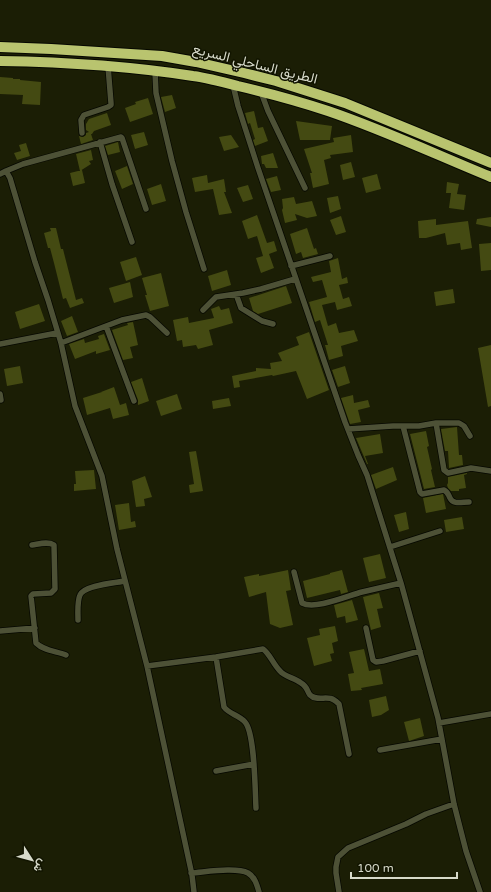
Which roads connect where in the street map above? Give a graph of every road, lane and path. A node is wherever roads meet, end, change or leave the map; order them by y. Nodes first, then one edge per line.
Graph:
1 (0, 47) edge
2 (0, 61) edge
3 (108, 66) junction
4 (155, 71) junction
5 (233, 85) junction
6 (261, 91) junction
7 (82, 134) dead end
8 (100, 142) junction
9 (491, 163) edge
10 (6, 171) junction
11 (0, 174) edge
12 (491, 177) edge
13 (306, 188) dead end
14 (146, 209) dead end
15 (132, 242) dead end
16 (330, 256) dead end
17 (291, 266) junction
18 (204, 269) dead end
19 (295, 279) junction
20 (236, 294) junction
21 (203, 310) dead end
22 (273, 324) dead end
23 (106, 326) junction
24 (57, 333) junction
25 (167, 334) dead end
26 (61, 343) junction
27 (0, 344) edge
28 (134, 401) dead end
29 (436, 424) junction
30 (402, 426) junction
31 (348, 429) junction
32 (470, 436) dead end
33 (491, 471) edge
34 (469, 502) dead end
35 (440, 531) dead end
36 (32, 545) dead end
37 (390, 547) junction
38 (294, 572) dead end
39 (125, 581) junction
40 (402, 583) junction
41 (78, 620) dead end
42 (35, 628) junction
43 (366, 628) dead end
44 (0, 631) edge
45 (420, 651) junction
46 (66, 655) dead end
47 (216, 657) junction
48 (147, 666) junction
49 (491, 714) edge
50 (439, 724) junction
51 (442, 739) junction
52 (380, 750) dead end
53 (349, 754) dead end
54 (254, 764) junction
55 (216, 771) dead end
56 (454, 804) junction
57 (256, 808) dead end
58 (191, 872) junction
59 (194, 892) edge
60 (259, 892) edge
61 (340, 892) edge
62 (480, 892) edge

1 - 9 highway, الطريق الساحلي السريع
2 - 3 highway, الطريق الساحلي السريع
3 - 4 highway, الطريق الساحلي السريع
3 - 7 street
4 - 5 highway, الطريق الساحلي السريع
4 - 18 street
5 - 6 highway, الطريق الساحلي السريع
5 - 17 street
6 - 12 highway, الطريق الساحلي السريع
6 - 13 street
8 - 10 street
8 - 14 street
8 - 15 street
10 - 11 street
10 - 24 street
16 - 17 street
17 - 19 street
19 - 20 street
19 - 31 street
20 - 21 street
20 - 22 street
23 - 25 street
23 - 26 street
23 - 28 street
24 - 26 street
24 - 27 street
26 - 39 street
29 - 30 street
29 - 32 street
29 - 33 street
30 - 31 street
30 - 34 street
31 - 37 street
35 - 37 street
36 - 42 street
37 - 40 street
38 - 40 street
39 - 41 street
39 - 48 street
40 - 45 street
42 - 44 street
42 - 46 street
43 - 45 street
45 - 50 street
47 - 48 street
47 - 53 street
47 - 54 street
48 - 58 street
49 - 50 street
50 - 51 street
51 - 52 street
51 - 56 street
54 - 55 street
54 - 57 street
56 - 61 street
56 - 62 street
58 - 59 street
58 - 60 street

